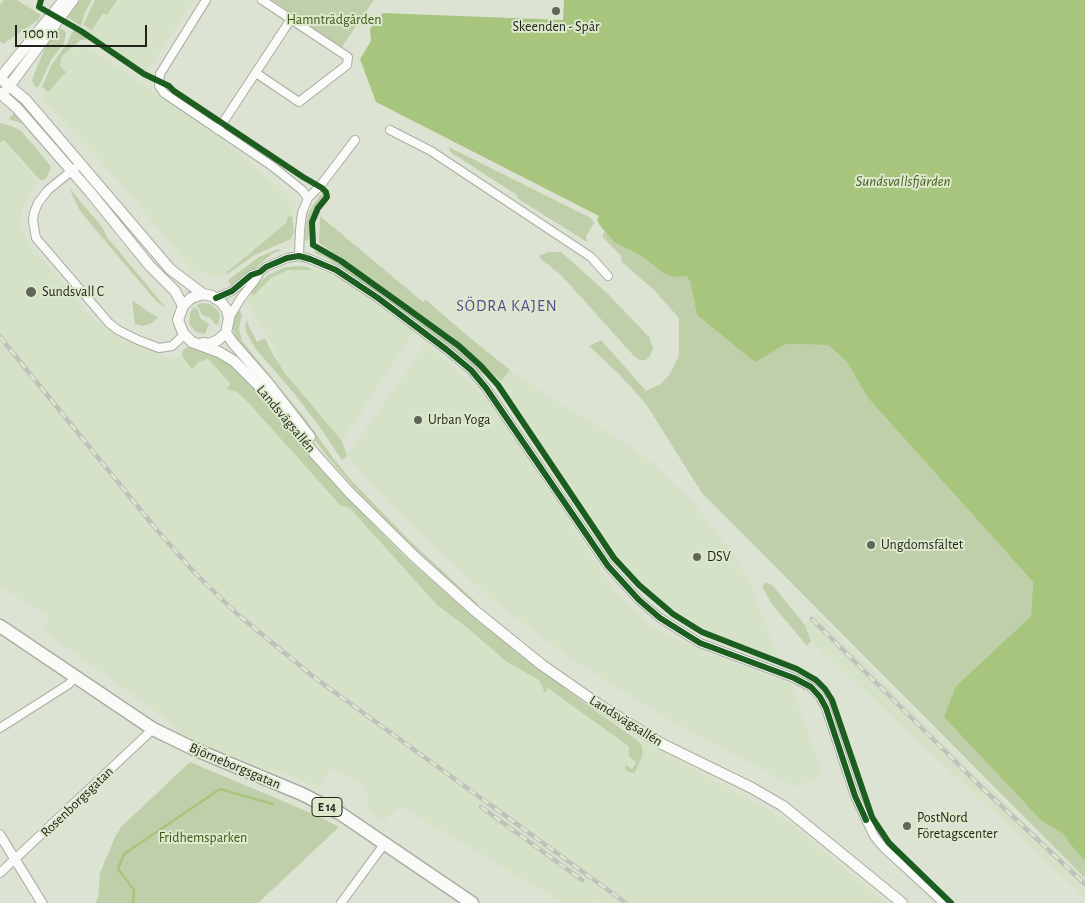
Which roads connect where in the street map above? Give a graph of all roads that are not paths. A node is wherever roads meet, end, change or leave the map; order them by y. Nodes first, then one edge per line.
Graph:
1 (64, 0) edge
2 (73, 0) edge
3 (206, 0) edge
4 (262, 0) edge
5 (291, 19) junction
6 (256, 73) junction
7 (0, 78) edge
8 (10, 86) junction
9 (1, 95) edge
10 (218, 130) junction
11 (390, 130) dead end
12 (356, 140) dead end
13 (80, 164) junction
14 (72, 171) junction
15 (308, 198) junction
16 (299, 256) junction
17 (260, 272) junction
18 (608, 276) dead end
19 (203, 294) junction
20 (216, 298) junction
21 (183, 306) junction
22 (229, 318) junction
23 (226, 333) junction
24 (188, 338) junction
25 (368, 511) junction
26 (0, 626) edge
27 (75, 677) junction
28 (0, 728) edge
29 (152, 729) junction
30 (0, 835) edge
31 (385, 843) junction
32 (15, 860) junction
33 (0, 873) edge
34 (42, 903) edge
35 (341, 903) edge
36 (472, 903) edge
37 (902, 903) edge
38 (944, 903) edge

1 - 7 main road
2 - 8 main road
3 - 10 street
4 - 5 street
5 - 6 street
5 - 6 street
6 - 10 street
7 - 8 main road
8 - 9 main road
8 - 13 main road
9 - 14 main road
10 - 15 street
11 - 18 street
12 - 15 street
13 - 14 street
13 - 19 main road
14 - 21 main road
14 - 24 street
15 - 16 street
16 - 17 street
16 - 38 street
17 - 20 street
17 - 22 street
19 - 20 main road
19 - 21 main road
20 - 22 main road
21 - 24 main road
22 - 23 main road
23 - 24 main road
23 - 25 main road, Landsvägsallén
24 - 25 main road, Landsvägsallén
25 - 37 main road, Landsvägsallén
26 - 27 highway, Björneborgsgatan / E 14
27 - 28 street
27 - 29 highway, Björneborgsgatan / E 14
29 - 31 highway, Björneborgsgatan / E 14
29 - 32 street, Rosenborgsgatan
30 - 32 street
31 - 35 street
31 - 36 highway, Björneborgsgatan / E 14
32 - 33 street, Rosenborgsgatan
32 - 34 street

